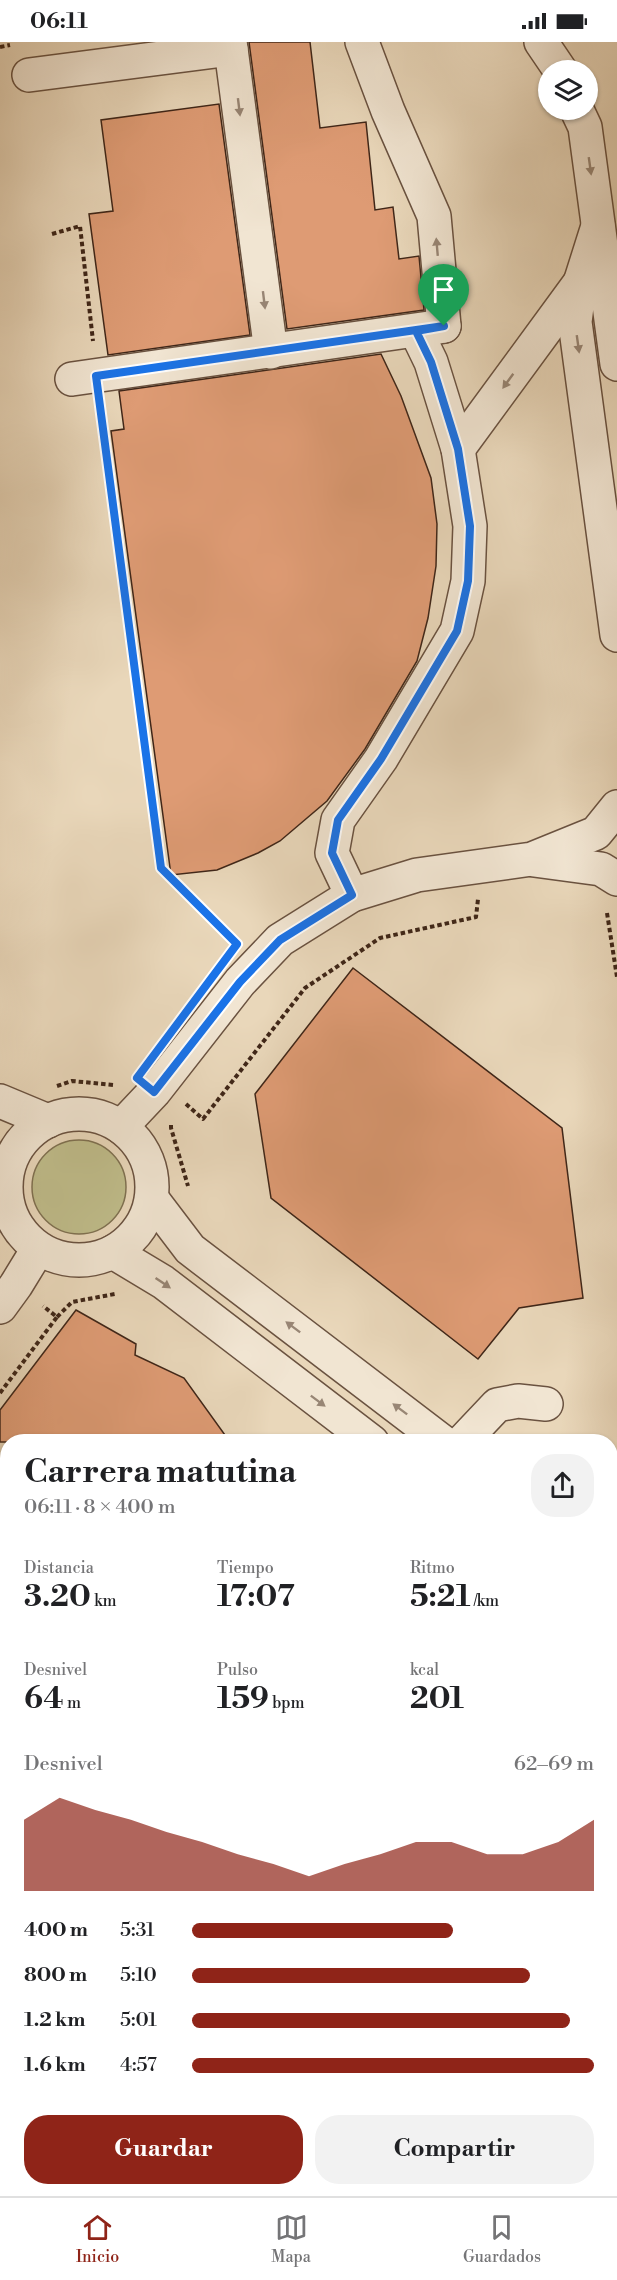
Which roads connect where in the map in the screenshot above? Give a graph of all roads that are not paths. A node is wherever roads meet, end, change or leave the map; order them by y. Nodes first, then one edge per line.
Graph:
1 (362, 42) edge
2 (541, 42) edge
3 (231, 45) edge
4 (555, 60) edge
5 (29, 75) dead end
6 (582, 120) edge
7 (598, 226) junction
8 (580, 283) junction
9 (444, 326) junction
10 (271, 352) junction
11 (617, 364) edge
12 (84, 378) road end
13 (458, 449) junction
14 (617, 635) edge
15 (617, 807) edge
16 (532, 859) junction
17 (609, 893) edge
18 (352, 895) junction
19 (0, 1101) edge
20 (48, 1120) junction
21 (121, 1127) junction
22 (4, 1164) edge
23 (152, 1199) junction
24 (38, 1249) junction
25 (113, 1252) junction
26 (0, 1307) edge
27 (546, 1404) dead end
28 (362, 1434) edge
29 (433, 1434) edge
30 (470, 1434) edge

9 -> 1 street
2 - 4 street
3 - 5 street
3 -> 10 street
6 -> 7 street
7 - 8 street
7 - 11 street
8 -> 13 street
8 -> 14 street
9 - 10 street
9 - 13 street
10 - 12 street
13 - 18 street
15 - 16 street
16 - 17 street
16 - 18 street
18 - 21 street
19 - 20 street
20 - 21 street
20 - 22 street
21 - 23 street
22 - 24 street
23 - 25 street
29 -> 23 street
24 - 25 street
24 - 26 street
25 -> 28 street
27 - 30 street

